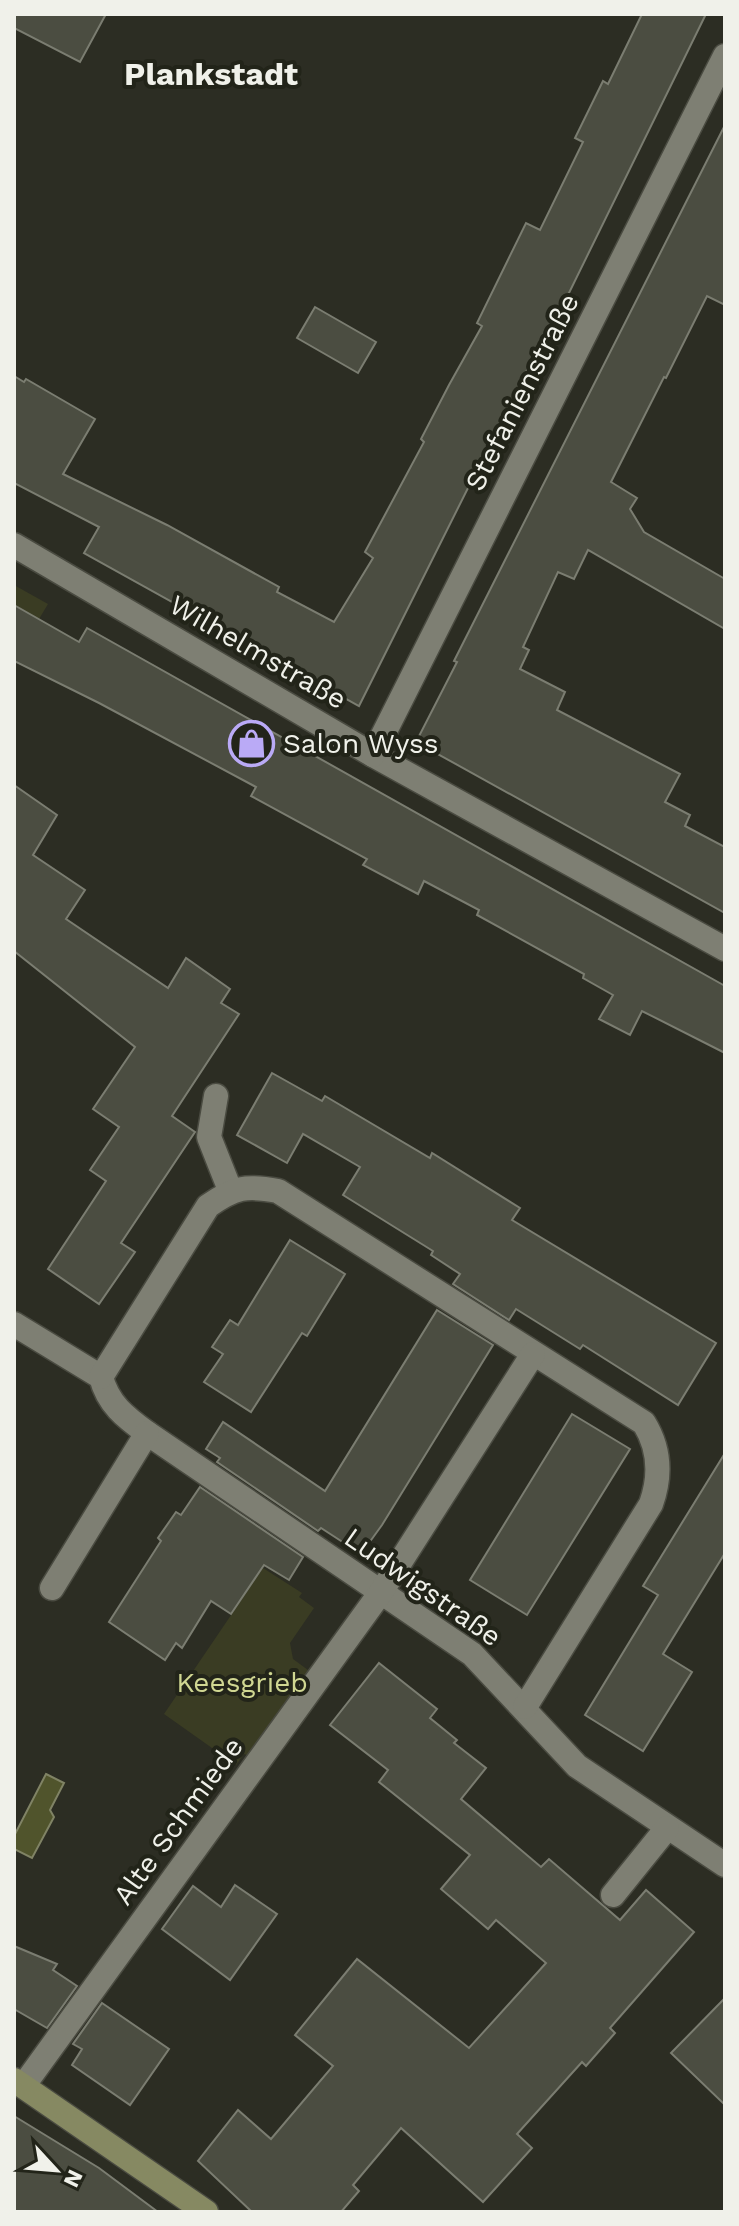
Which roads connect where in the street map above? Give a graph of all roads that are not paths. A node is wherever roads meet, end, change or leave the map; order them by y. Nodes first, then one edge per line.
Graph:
1 (725, 56) edge
2 (14, 545) edge
3 (373, 755) junction
4 (725, 949) edge
5 (216, 1096) dead end
6 (230, 1190) junction
7 (14, 1324) edge
8 (533, 1354) junction
9 (101, 1377) junction
10 (147, 1433) junction
11 (52, 1588) dead end
12 (381, 1592) junction
13 (525, 1707) junction
14 (667, 1828) junction
15 (725, 1865) edge
16 (613, 1895) dead end
17 (19, 2083) edge
18 (206, 2212) edge

1 - 3 street, Stefanienstraße
2 - 3 street, Wilhelmstraße
3 - 4 street, Wilhelmstraße
5 - 6 street
6 - 8 street
6 - 9 street
7 - 9 street
8 - 12 street
8 - 13 street
9 - 10 street, Ludwigstraße
10 - 11 street
10 - 12 street, Ludwigstraße
12 - 13 street, Ludwigstraße
12 - 17 street, Alte Schmiede
13 - 14 street, Ludwigstraße
14 - 15 street, Ludwigstraße
14 - 16 street
17 - 18 street

